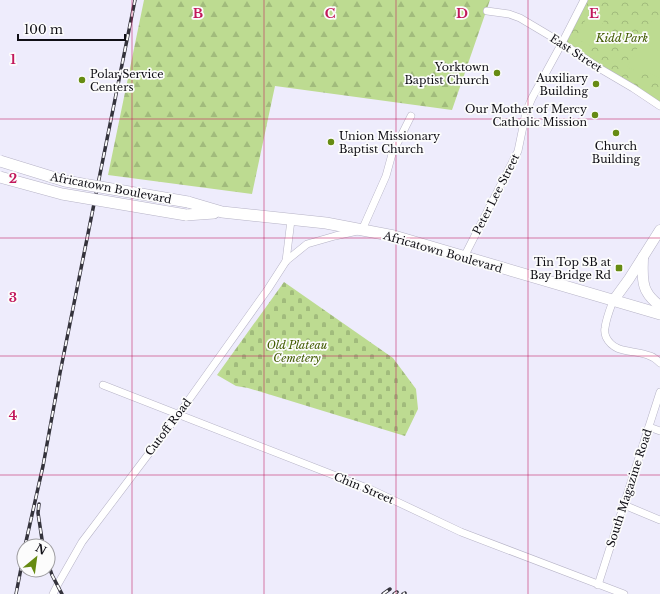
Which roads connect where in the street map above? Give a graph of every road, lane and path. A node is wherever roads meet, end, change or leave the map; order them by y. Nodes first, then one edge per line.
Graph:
1 (584, 0) edge
2 (486, 11) dead end
3 (562, 43) junction
4 (660, 106) edge
5 (411, 116) dead end
6 (0, 161) edge
7 (0, 177) edge
8 (222, 212) junction
9 (291, 220) junction
10 (362, 230) junction
11 (660, 230) edge
12 (464, 257) junction
13 (643, 257) junction
14 (286, 261) junction
15 (613, 301) junction
16 (660, 306) edge
17 (644, 310) junction
18 (660, 314) edge
19 (660, 318) edge
20 (660, 363) edge
21 (103, 385) dead end
22 (660, 392) edge
23 (178, 415) junction
24 (649, 427) junction
25 (660, 431) edge
26 (624, 506) junction
27 (660, 520) edge
28 (598, 585) junction
29 (54, 594) edge
30 (624, 594) edge

1 - 3 street, Peter Lee Street
2 - 3 street, East Street
3 - 4 street, East Street
3 - 12 street, Peter Lee Street
5 - 10 street
6 - 8 main road, Africatown Boulevard, bridge
7 - 8 main road, Africatown Boulevard, bridge
8 - 9 main road, Africatown Boulevard
9 - 10 main road, Africatown Boulevard
9 - 14 street, Cutoff Road
10 - 12 main road, Africatown Boulevard
10 - 14 street, Cutoff Road
11 - 13 street
12 - 15 main road, Africatown Boulevard
13 - 15 street
13 - 16 street
14 - 23 street, Cutoff Road
15 - 17 main road, Africatown Boulevard
15 - 20 street
17 - 18 main road, Africatown Boulevard
17 - 19 main road
21 - 23 street, Chin Street
22 - 24 street, South Magazine Road
23 - 28 street, Chin Street
23 - 29 street, Cutoff Road
24 - 25 street
24 - 26 street, South Magazine Road
26 - 27 street
26 - 28 street, South Magazine Road
28 - 30 street, Chin Street

